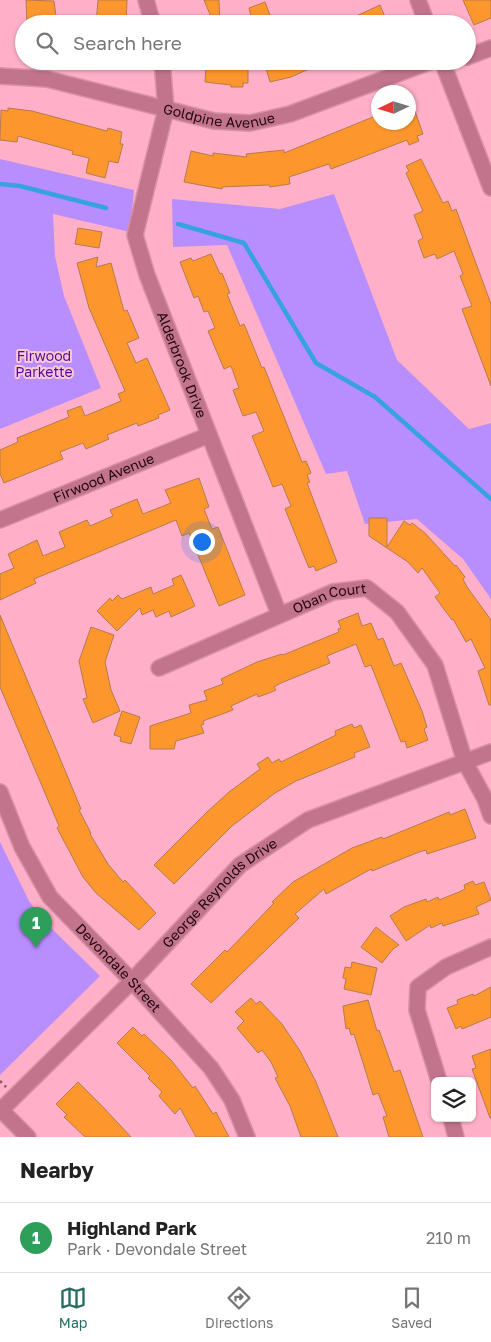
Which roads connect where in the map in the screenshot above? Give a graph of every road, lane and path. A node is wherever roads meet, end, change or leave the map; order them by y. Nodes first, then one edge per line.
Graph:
1 (146, 0) edge
2 (418, 0) edge
3 (150, 15) edge
4 (424, 15) edge
5 (491, 48) edge
6 (476, 54) edge
7 (163, 70) edge
8 (408, 70) edge
9 (445, 70) edge
10 (0, 76) edge
11 (166, 109) junction
12 (491, 188) edge
13 (209, 435) junction
14 (0, 520) edge
15 (279, 614) junction
16 (159, 668) dead end
17 (491, 752) edge
18 (465, 762) junction
19 (0, 792) edge
20 (491, 816) edge
21 (491, 947) edge
22 (132, 981) junction
23 (438, 1077) edge
24 (1, 1110) edge
25 (451, 1122) edge
26 (28, 1137) edge
27 (246, 1137) edge
28 (456, 1137) edge

1 - 3 street
2 - 4 street
5 - 6 street
7 - 11 street, Alderbrook Drive
8 - 11 street, Goldpine Avenue
9 - 12 street
10 - 11 street, Goldpine Avenue
11 - 13 street, Alderbrook Drive
13 - 14 street, Firwood Avenue
13 - 15 street, Alderbrook Drive
15 - 16 street, Oban Court
15 - 18 street, Oban Court
17 - 18 street, George Reynolds Drive
18 - 20 street, Oban Court
18 - 22 street, George Reynolds Drive
19 - 22 street, Devondale Street
21 - 23 street
22 - 24 street, George Reynolds Drive
22 - 27 street, Devondale Street
24 - 26 street
25 - 28 street

